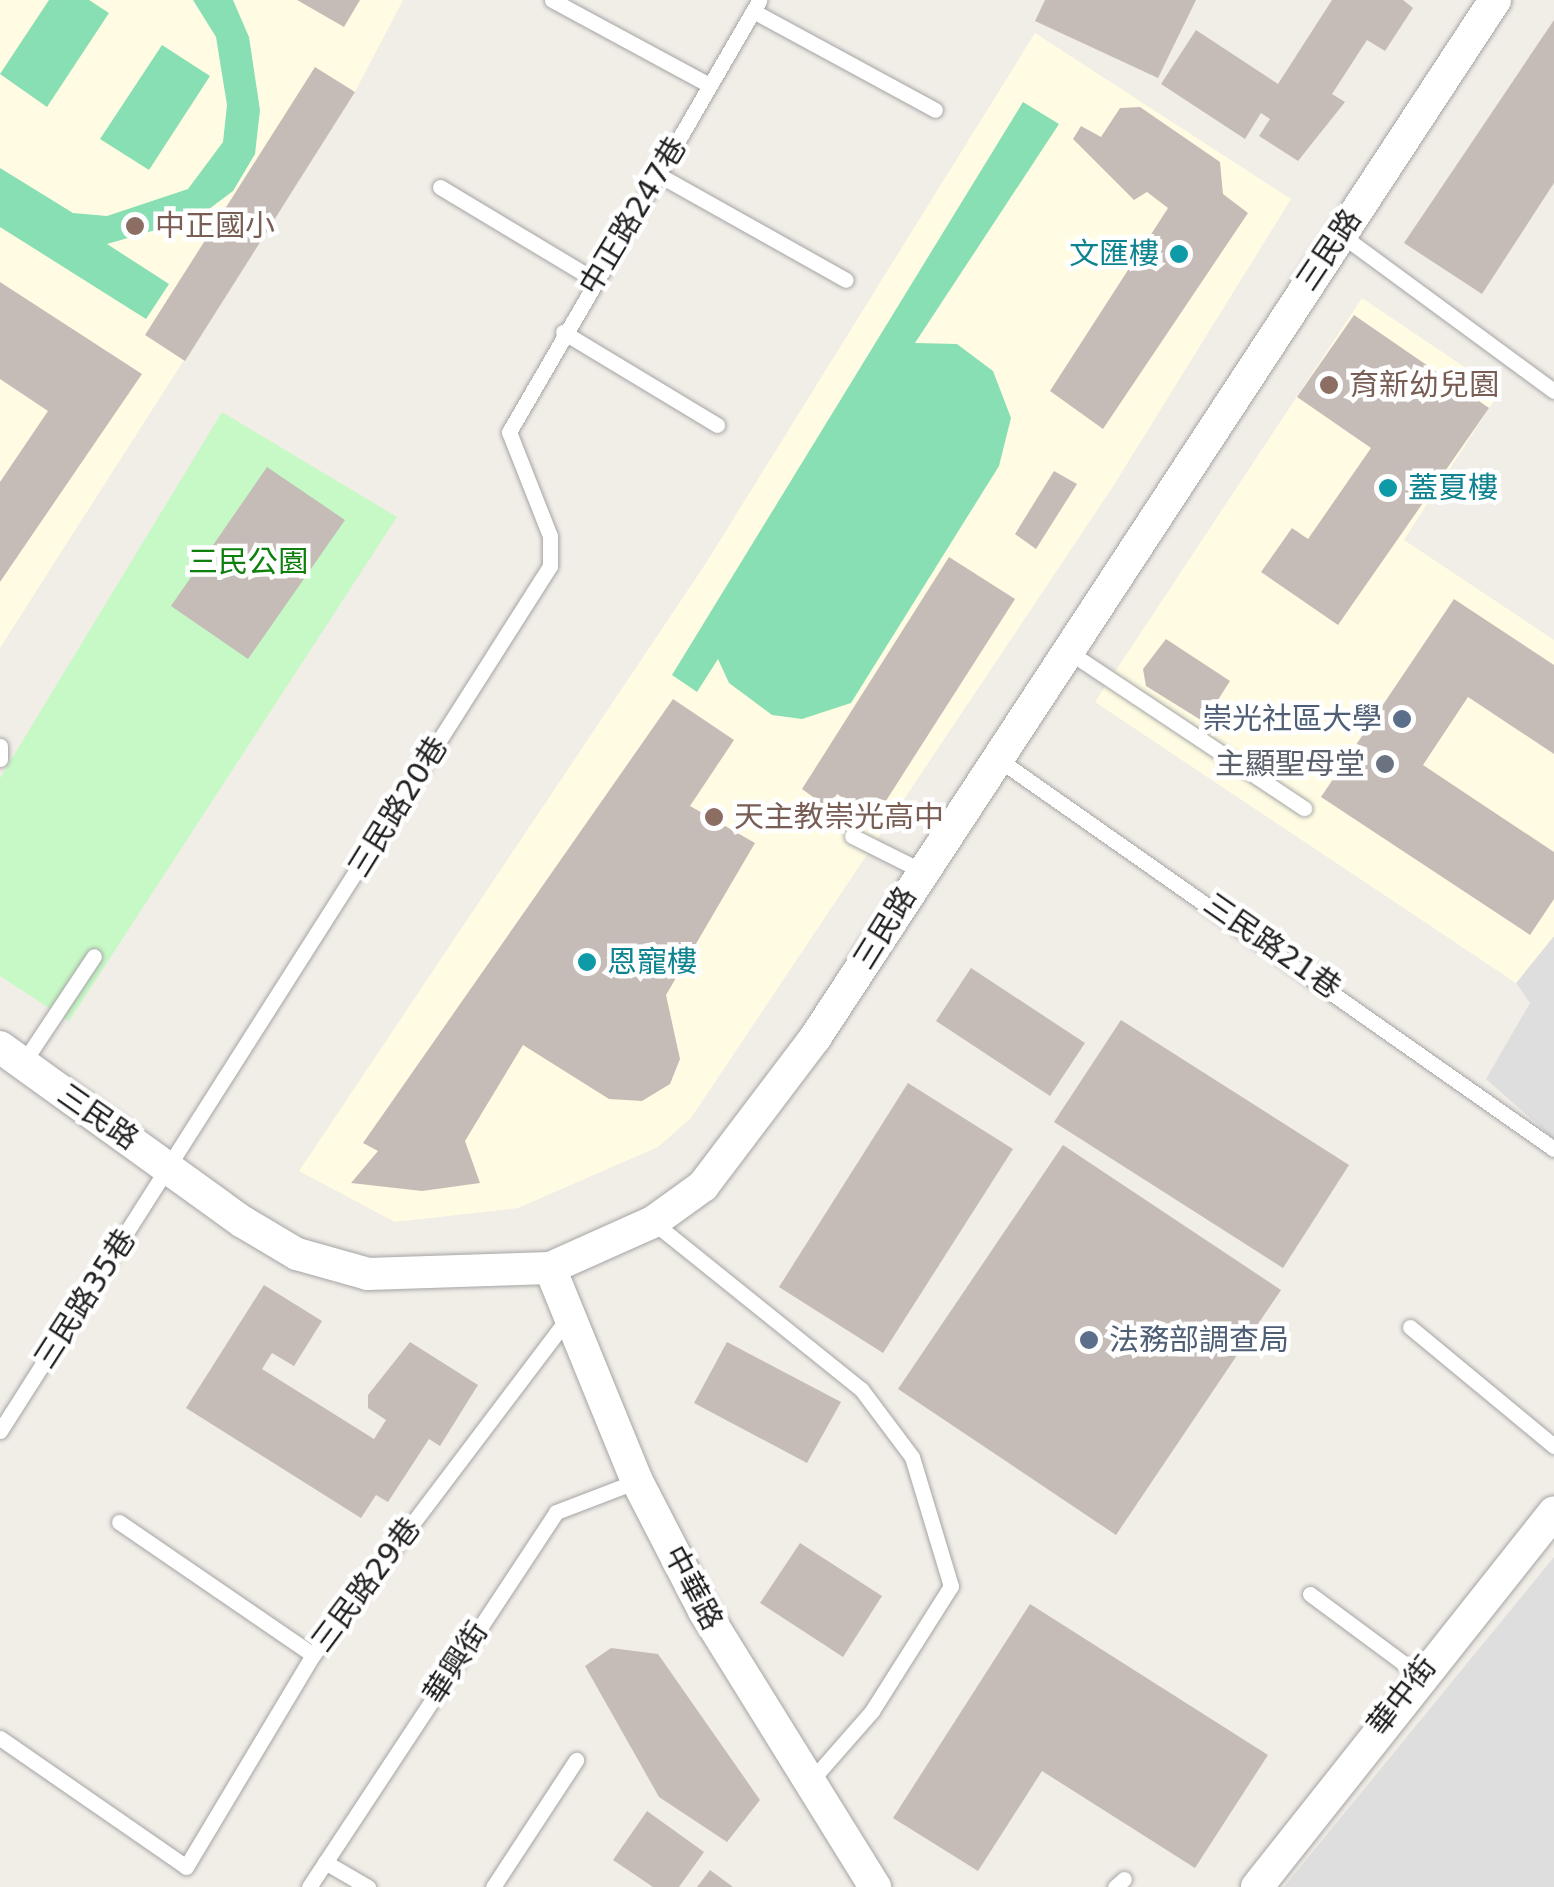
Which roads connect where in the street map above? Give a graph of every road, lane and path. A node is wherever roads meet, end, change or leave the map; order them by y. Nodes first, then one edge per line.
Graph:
1 (552, 0) edge
2 (1495, 0) edge
3 (756, 6) edge
4 (709, 85) junction
5 (935, 110) dead end
6 (659, 175) junction
7 (440, 188) dead end
8 (1340, 234) junction
9 (596, 280) junction
10 (846, 280) dead end
11 (563, 332) junction
12 (1554, 392) edge
13 (716, 425) dead end
14 (509, 432) joint
15 (1066, 650) junction
16 (0, 746) edge
17 (994, 757) junction
18 (0, 758) edge
19 (1304, 808) dead end
20 (852, 836) dead end
21 (922, 870) junction
22 (94, 956) dead end
23 (12, 1055) edge
24 (1551, 1142) edge
25 (170, 1167) junction
26 (653, 1222) junction
27 (550, 1268) junction
28 (568, 1318) junction
29 (1410, 1328) dead end
30 (0, 1431) edge
31 (1554, 1446) edge
32 (637, 1481) junction
33 (1554, 1512) edge
34 (119, 1522) dead end
35 (1310, 1594) dead end
36 (312, 1655) junction
37 (1418, 1674) junction
38 (0, 1738) edge
39 (576, 1760) dead end
40 (809, 1783) junction
41 (326, 1862) junction
42 (310, 1887) edge
43 (368, 1887) edge
44 (493, 1887) edge
45 (875, 1887) edge
46 (1256, 1887) edge

1 - 4 lane
2 - 8 street, 三民路
3 - 4 lane, 中正路247巷
3 - 5 lane
4 - 6 lane, 中正路247巷
6 - 9 lane, 中正路247巷
6 - 10 lane
7 - 9 lane
8 - 12 lane
8 - 15 street, 三民路
9 - 11 lane, 中正路247巷
11 - 13 lane
11 - 14 lane, 中正路247巷
14 - 25 lane, 三民路20巷
15 - 17 street, 三民路
15 - 19 lane
16 - 18 lane
17 - 21 street, 三民路
17 - 24 lane, 三民路21巷
20 - 21 lane
21 - 26 street, 三民路
22 - 23 lane
23 - 25 street, 三民路
25 - 27 street, 三民路
25 - 30 lane, 三民路35巷
26 - 27 street, 三民路
26 - 40 lane
27 - 28 street, 中華路
28 - 32 street, 中華路
28 - 36 lane, 三民路29巷
29 - 31 lane
32 - 40 street, 中華路
32 - 41 lane, 華興街
33 - 37 street, 華中街
34 - 36 lane
35 - 37 lane
36 - 38 lane, 三民路29巷
37 - 46 street, 華中街
39 - 44 lane
40 - 45 street, 中華路
41 - 42 lane, 華興街
41 - 43 lane

